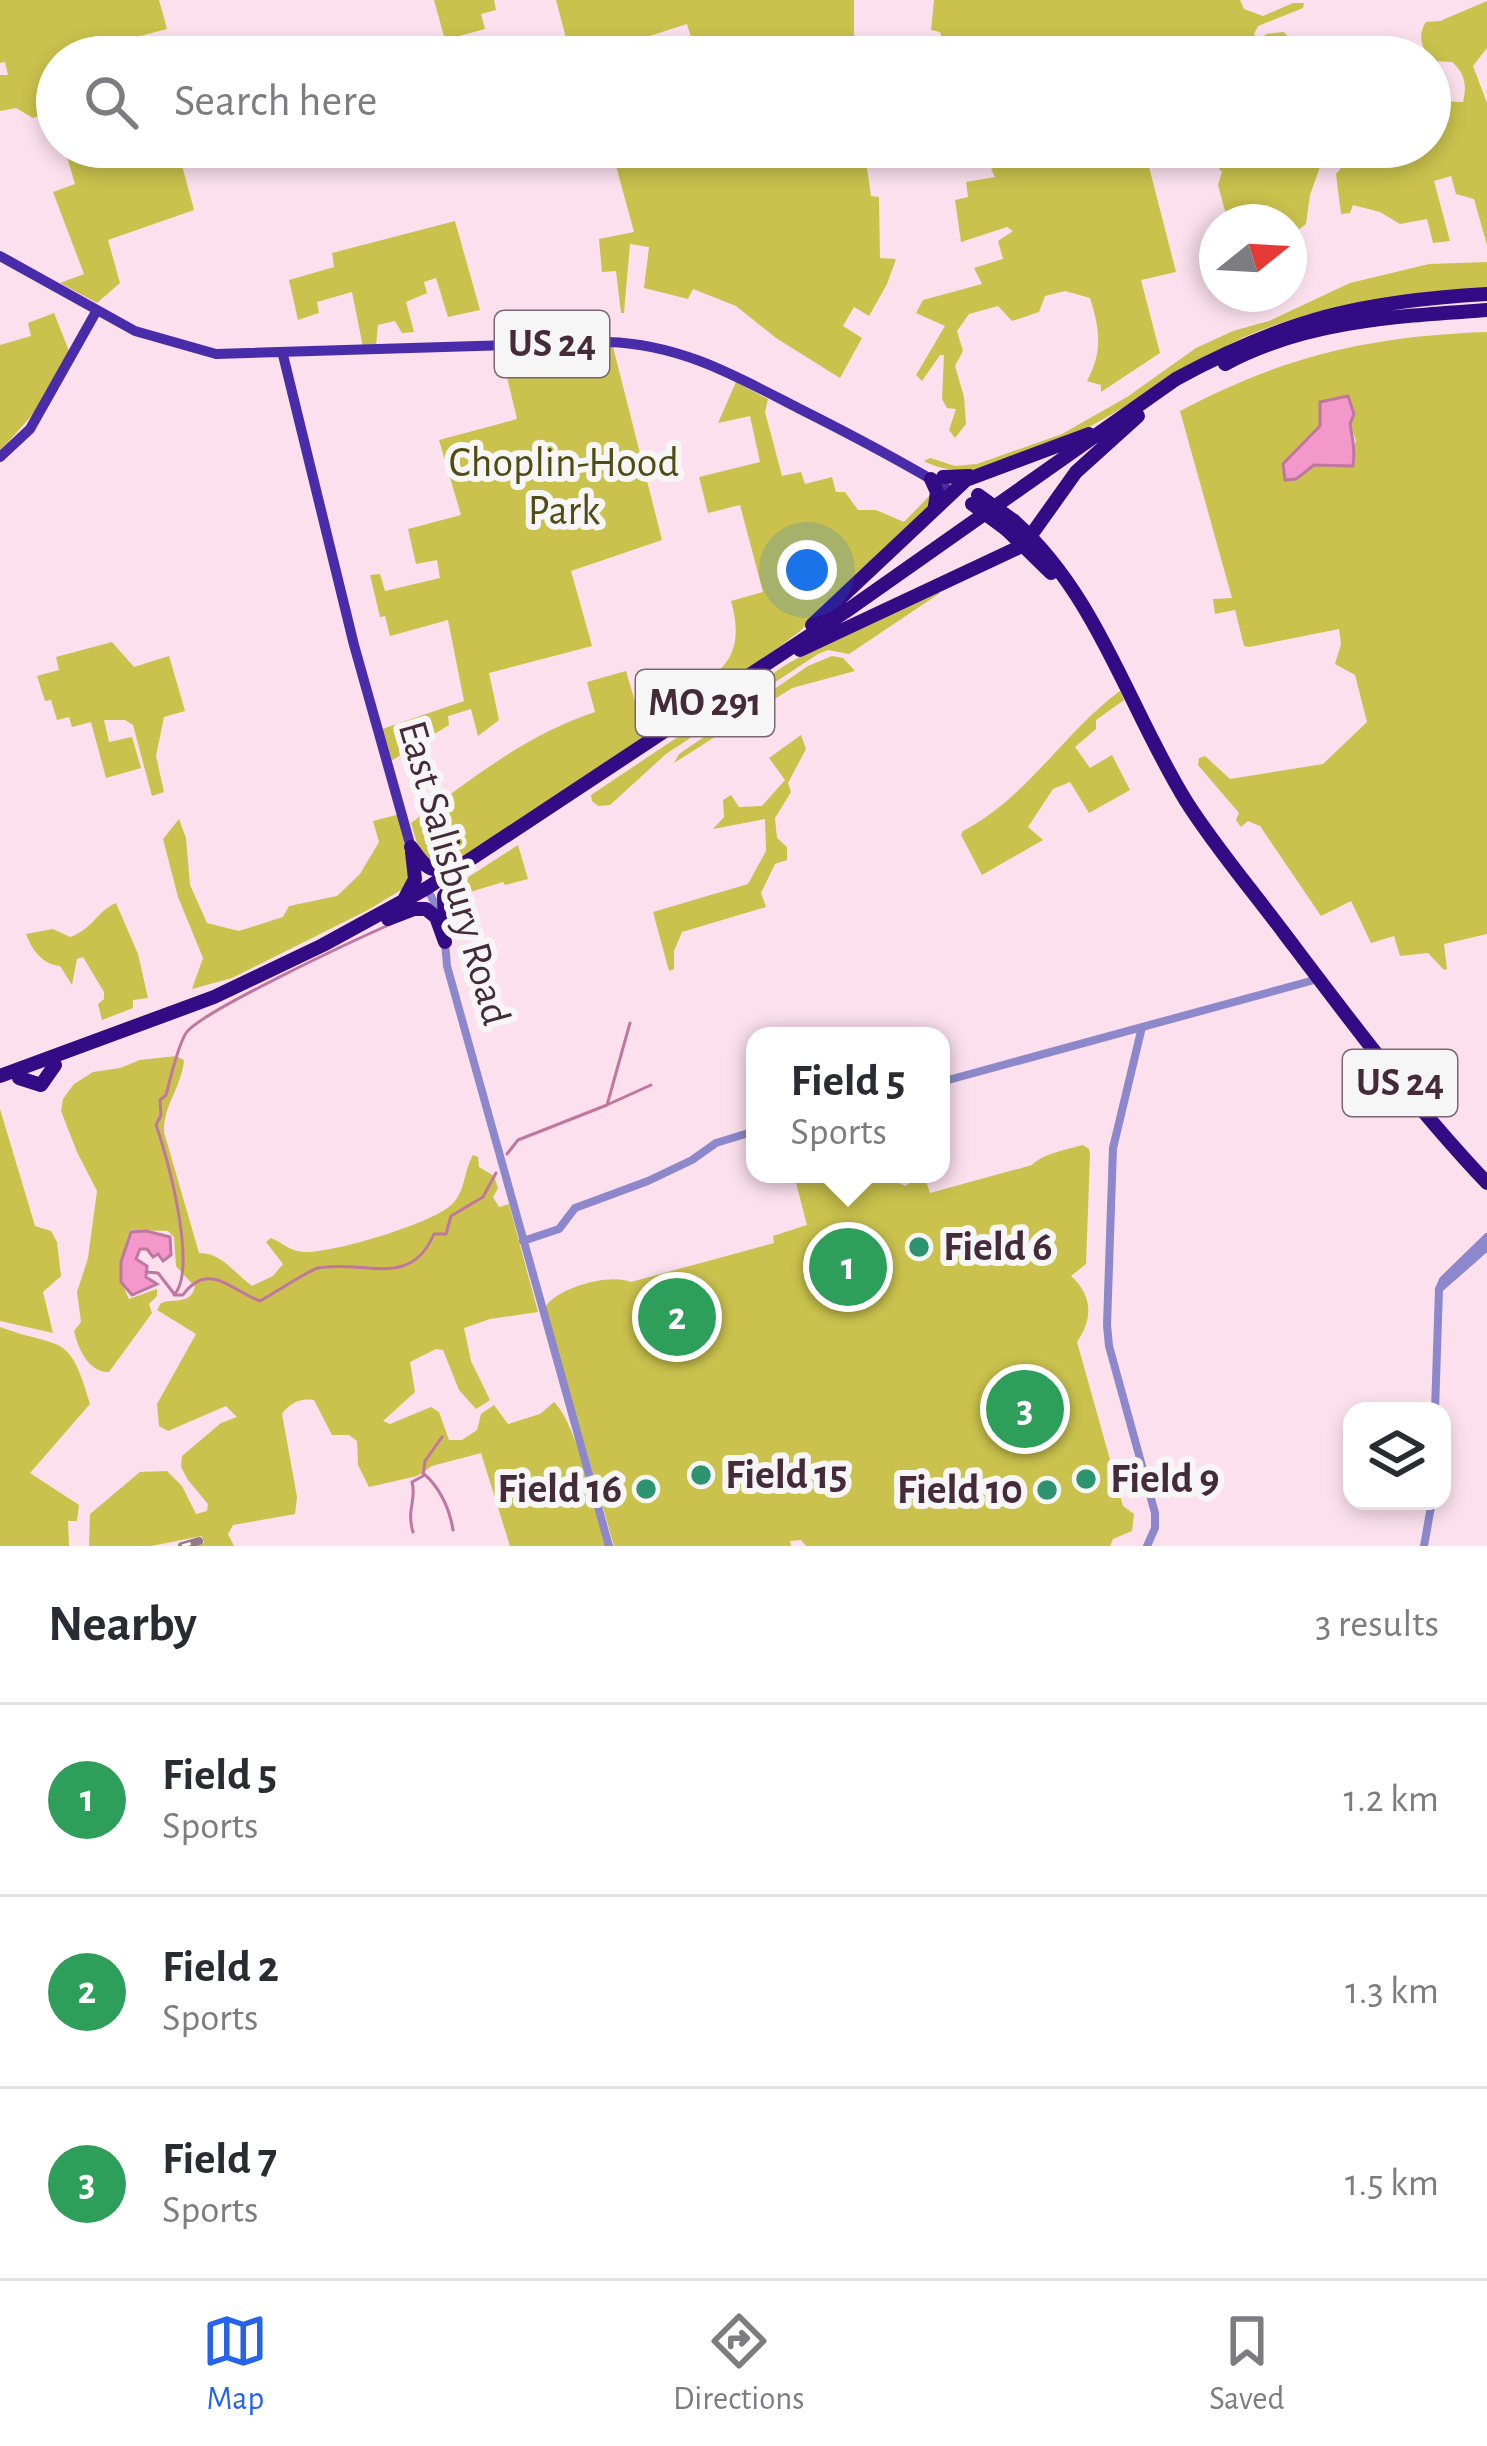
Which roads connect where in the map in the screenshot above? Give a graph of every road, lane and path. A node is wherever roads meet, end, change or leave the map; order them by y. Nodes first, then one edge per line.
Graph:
1 (0, 256) edge
2 (1487, 294) edge
3 (78, 300) junction
4 (97, 310) junction
5 (1487, 310) edge
6 (112, 319) junction
7 (85, 331) junction
8 (283, 355) junction
9 (1138, 416) junction
10 (1120, 418) junction
11 (0, 457) edge
12 (981, 474) junction
13 (937, 478) junction
14 (957, 488) junction
15 (935, 506) junction
16 (1027, 546) junction
17 (800, 650) junction
18 (757, 669) junction
19 (411, 847) junction
20 (479, 855) junction
21 (456, 880) junction
22 (429, 892) junction
23 (400, 904) junction
24 (388, 919) junction
25 (445, 936) junction
26 (1318, 979) junction
27 (1142, 1027) junction
28 (42, 1058) junction
29 (7, 1078) edge
30 (950, 1080) edge
31 (746, 1134) edge
32 (1487, 1183) edge
33 (1487, 1237) edge
34 (523, 1241) junction
35 (1484, 1249) edge
36 (1435, 1402) edge
37 (1430, 1510) edge
38 (609, 1546) edge
39 (1147, 1546) edge
40 (1424, 1546) edge

1 - 3 main road, US 24
2 - 10 highway, MO 291
3 - 4 main road, US 24
3 - 7 main road
4 - 6 main road, US 24
4 - 7 main road
5 - 9 highway, MO 291
6 - 7 main road
6 - 8 main road, US 24
7 - 11 main road
8 - 13 main road, US 24
8 - 19 main road, East Salisbury Road
9 - 16 highway
9 - 17 highway, MO 291
10 - 12 highway
10 - 18 highway, MO 291
12 - 13 highway
12 - 14 highway
13 - 14 main road, US 24
13 - 15 highway
14 - 15 highway
14 - 16 highway, US 24, bridge
15 - 18 highway
16 - 17 highway
16 - 26 highway, US 24
17 - 21 highway, MO 291
18 - 20 highway, MO 291
19 - 20 highway
19 - 22 main road, East Salisbury Road
19 - 23 highway
20 - 22 highway, MO 291
21 - 22 highway, MO 291
21 - 25 highway
22 - 23 highway, MO 291
22 - 24 highway, MO 291
22 - 25 street, East Salisbury Road
23 - 28 highway, MO 291
24 - 25 highway
24 - 28 highway, MO 291
25 - 34 street, East Salisbury Road
26 - 27 street
26 - 32 highway, US 24
27 - 30 street
27 - 39 street
28 - 29 highway, MO 291
28 - 29 highway
31 - 34 street
33 - 35 street
34 - 38 street, East Salisbury Road
35 - 36 street
37 - 40 street

